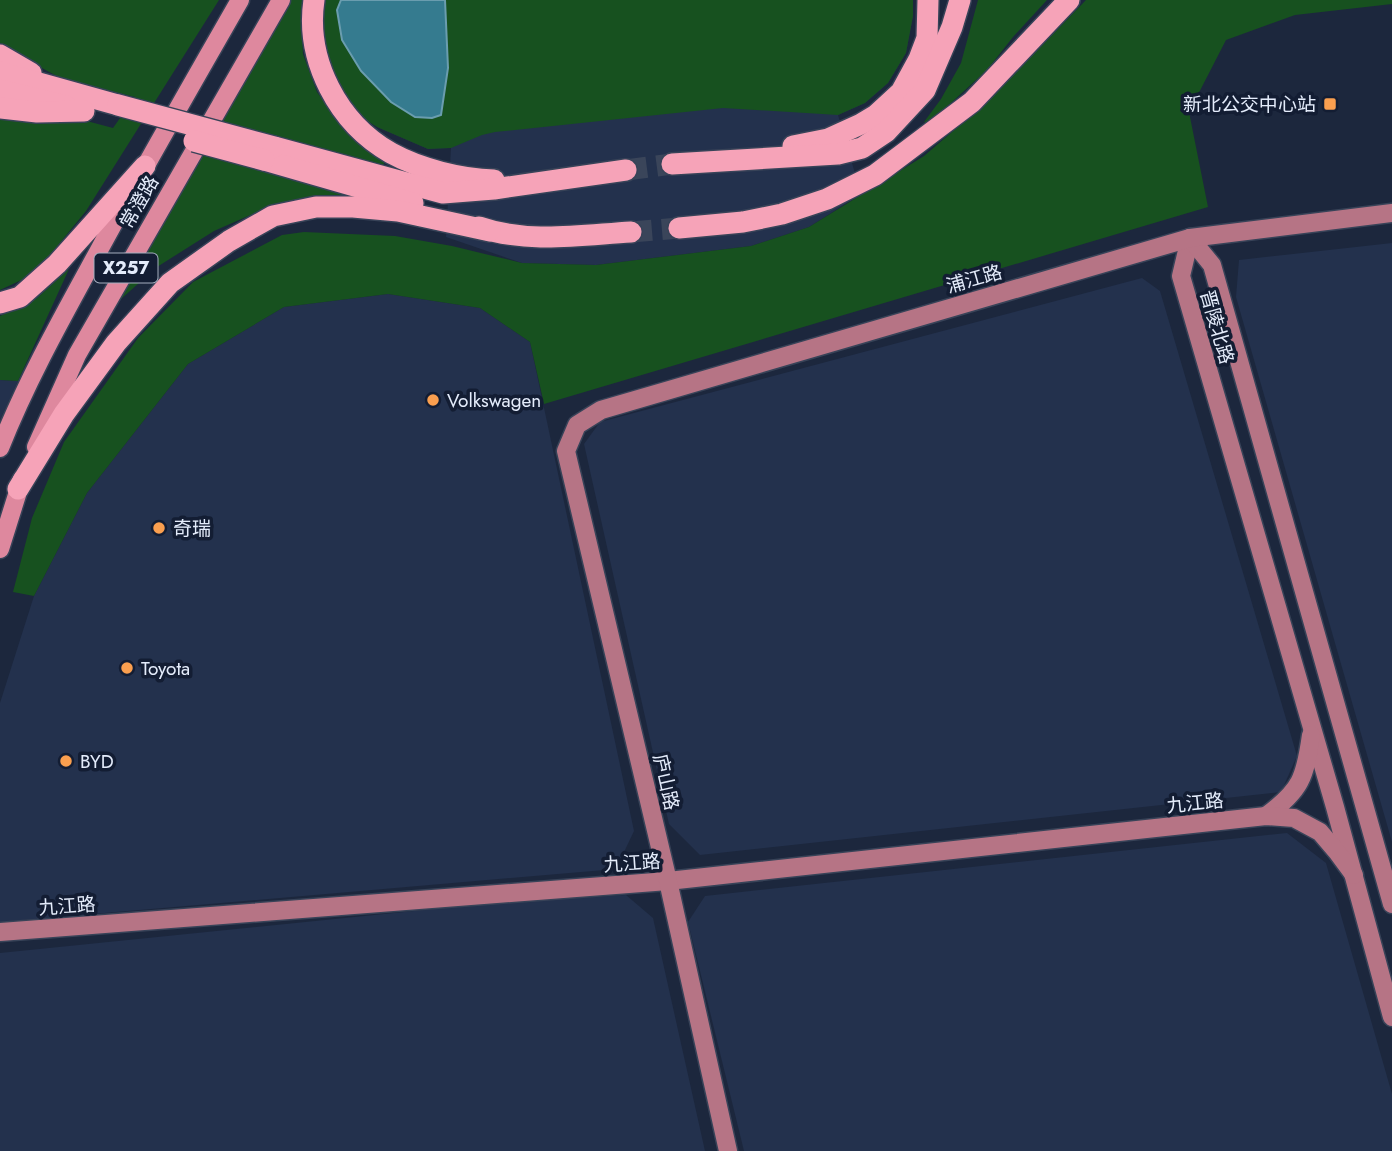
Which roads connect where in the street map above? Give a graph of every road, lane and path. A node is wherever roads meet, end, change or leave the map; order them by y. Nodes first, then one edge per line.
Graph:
1 (240, 0) edge
2 (281, 0) edge
3 (314, 0) edge
4 (928, 0) edge
5 (960, 0) edge
6 (972, 0) edge
7 (1069, 0) edge
8 (0, 55) edge
9 (0, 72) edge
10 (57, 89) junction
11 (0, 90) edge
12 (0, 108) edge
13 (84, 111) junction
14 (115, 112) junction
15 (269, 154) junction
16 (721, 161) junction
17 (672, 164) tunnel mouth
18 (145, 166) junction
19 (626, 170) tunnel mouth
20 (545, 181) junction
21 (1392, 213) edge
22 (782, 214) junction
23 (679, 228) tunnel mouth
24 (490, 231) junction
25 (631, 232) tunnel mouth
26 (1191, 238) junction
27 (0, 303) edge
28 (577, 425) joint
29 (0, 448) edge
30 (18, 489) junction
31 (0, 549) edge
32 (1312, 727) junction
33 (1266, 816) junction
34 (1353, 875) junction
35 (668, 881) junction
36 (1392, 904) edge
37 (0, 932) edge
38 (1392, 1017) edge
39 (728, 1151) edge

1 - 18 main road, 常澄路 / X257
2 - 30 main road, 常澄路 / X257
3 - 20 highway
4 - 16 highway
5 - 16 highway
6 - 22 highway
7 - 22 highway
8 - 10 highway
9 - 10 highway
10 - 14 highway
11 - 13 highway
12 - 13 highway
13 - 14 highway
14 - 15 highway, bridge
15 - 20 highway
15 - 24 highway
16 - 17 highway
18 - 27 highway
18 - 29 main road, 常澄路 / X257
19 - 20 highway
21 - 26 street, 浦江路
22 - 23 highway
24 - 25 highway
24 - 30 highway
26 - 28 street, 浦江路
26 - 32 street, 晋陵北路
26 - 36 street, 晋陵北路
28 - 35 street, 庐山路
30 - 31 main road, 常澄路 / X257
32 - 33 street
32 - 34 street, 晋陵北路
33 - 34 street, 九江路
33 - 35 street, 九江路
34 - 38 street, 晋陵北路
35 - 37 street, 九江路
35 - 39 street, 庐山路

